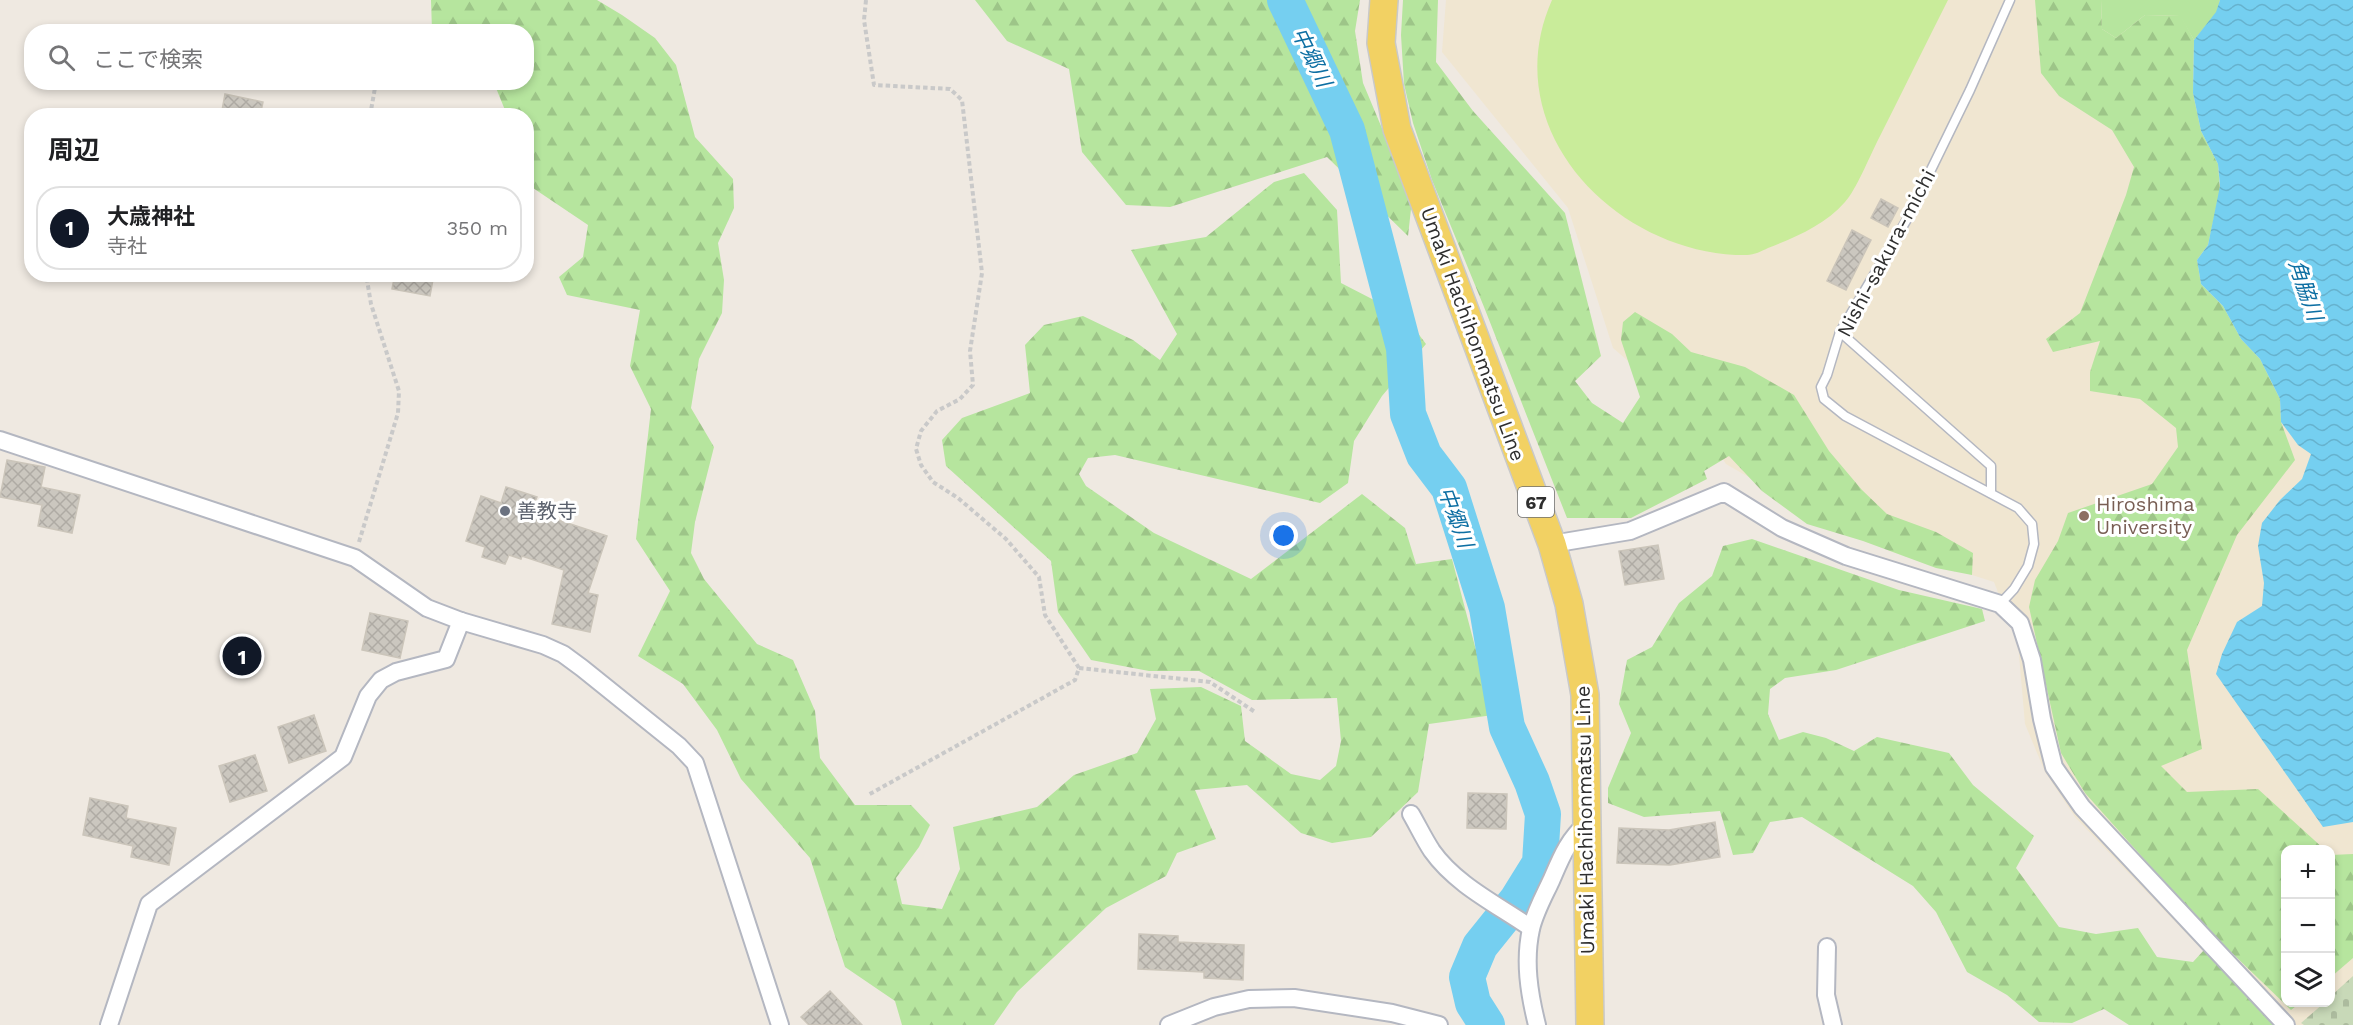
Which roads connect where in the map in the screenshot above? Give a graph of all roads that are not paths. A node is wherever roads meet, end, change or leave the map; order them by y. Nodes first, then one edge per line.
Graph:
1 (1384, 0) edge
2 (2010, 0) edge
3 (1840, 332) junction
4 (0, 440) edge
5 (1992, 494) junction
6 (1552, 544) junction
7 (2000, 604) junction
8 (460, 621) junction
9 (1411, 814) dead end
10 (1587, 823) junction
11 (1531, 928) junction
12 (1827, 946) dead end
13 (109, 1025) edge
14 (780, 1025) edge
15 (1169, 1025) edge
16 (1439, 1025) edge
17 (1538, 1025) edge
18 (1590, 1025) edge
19 (1833, 1025) edge
20 (2286, 1025) edge

1 - 6 main road, Umaki Hachihonmatsu Line / 67
2 - 3 lane, Nishi-sakura-michi
3 - 5 lane
3 - 5 lane, Nishi-sakura-michi
4 - 8 street
5 - 7 lane, Nishi-sakura-michi
6 - 7 street
6 - 10 main road, Umaki Hachihonmatsu Line / 67
7 - 20 street
8 - 13 street
8 - 14 street
9 - 11 street
10 - 11 street
10 - 18 main road, Umaki Hachihonmatsu Line / 67
11 - 17 street
12 - 19 street
15 - 16 street

